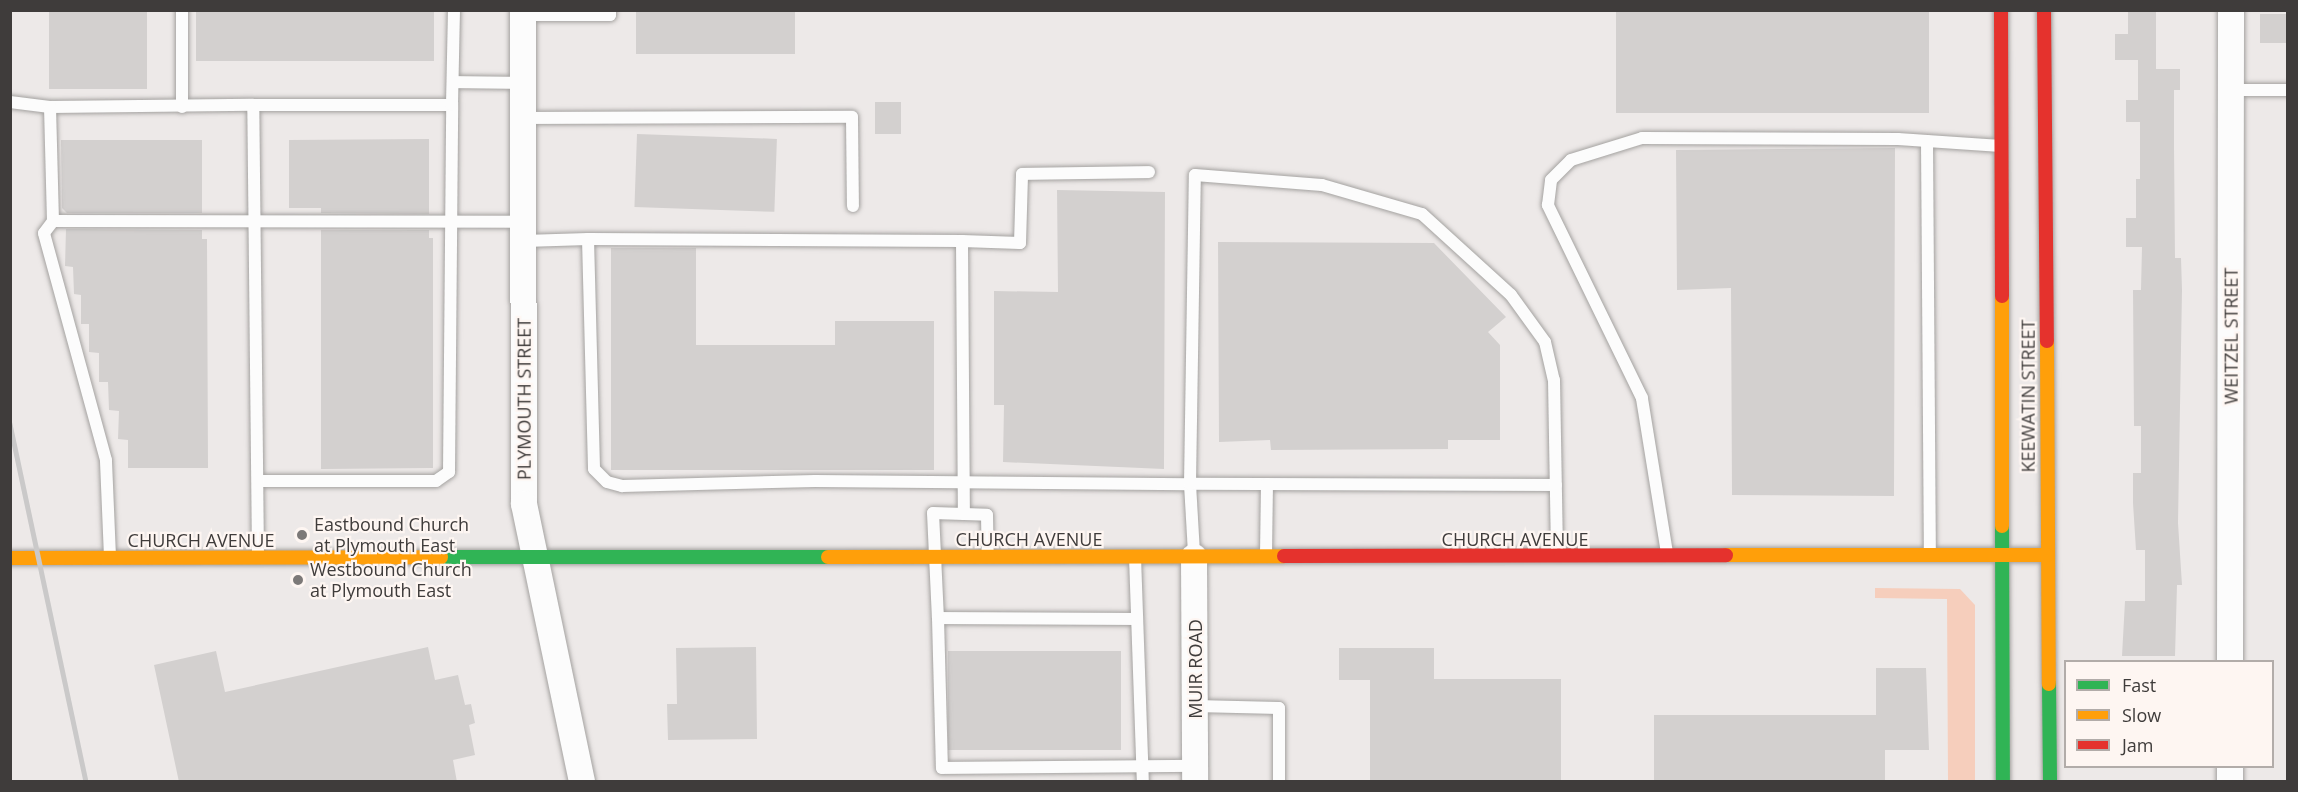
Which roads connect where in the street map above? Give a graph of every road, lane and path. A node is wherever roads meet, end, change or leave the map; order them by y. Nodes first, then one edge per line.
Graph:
1 (182, 10) edge
2 (454, 10) edge
3 (610, 10) edge
4 (2001, 10) edge
5 (2044, 10) edge
6 (2231, 10) edge
7 (523, 13) edge
8 (453, 82) junction
9 (523, 83) junction
10 (2231, 90) junction
11 (2288, 90) edge
12 (10, 102) edge
13 (253, 105) junction
14 (453, 105) junction
15 (50, 107) junction
16 (182, 107) junction
17 (524, 118) junction
18 (1928, 141) junction
19 (2002, 146) junction
20 (1149, 172) dead end
21 (853, 206) dead end
22 (255, 219) junction
23 (52, 221) junction
24 (453, 221) junction
25 (524, 231) junction
26 (588, 239) junction
27 (962, 241) junction
28 (258, 481) junction
29 (966, 483) junction
30 (1190, 484) junction
31 (1267, 484) junction
32 (1556, 485) junction
33 (964, 514) junction
34 (2047, 555) junction
35 (1135, 556) junction
36 (1668, 556) junction
37 (1930, 556) junction
38 (2003, 556) junction
39 (936, 557) junction
40 (988, 557) junction
41 (1194, 557) junction
42 (1266, 557) junction
43 (1557, 557) junction
44 (10, 558) edge
45 (110, 558) junction
46 (258, 558) junction
47 (534, 558) junction
48 (938, 618) junction
49 (1136, 619) junction
50 (2230, 660) edge
51 (1195, 706) junction
52 (1142, 767) junction
53 (942, 768) junction
54 (1195, 774) edge
55 (582, 782) edge
56 (942, 782) edge
57 (1143, 782) edge
58 (1279, 782) edge
59 (2003, 782) edge
60 (2050, 782) edge

1 - 16 lane
2 - 8 lane
3 - 7 lane
4 - 19 street, KEEWATIN STREET
5 - 34 street, KEEWATIN STREET
6 - 10 street, WEITZEL STREET
7 - 9 street, PLYMOUTH STREET
8 - 9 lane
8 - 14 lane
9 - 17 street, PLYMOUTH STREET
10 - 11 lane
10 - 50 street, WEITZEL STREET
12 - 15 lane
13 - 14 lane
13 - 16 lane
13 - 22 lane
14 - 24 lane
15 - 16 lane
15 - 23 lane
17 - 21 lane
17 - 25 street, PLYMOUTH STREET
18 - 19 lane
18 - 36 lane
18 - 37 lane
19 - 38 street, KEEWATIN STREET
20 - 27 lane
22 - 23 lane
22 - 24 lane
22 - 28 lane
23 - 45 lane
24 - 25 lane
24 - 28 lane
25 - 26 lane
25 - 47 street, PLYMOUTH STREET
26 - 27 lane
26 - 29 lane
27 - 29 lane
28 - 46 lane
29 - 30 lane
29 - 33 lane
30 - 31 lane
30 - 32 lane
30 - 41 lane
31 - 32 lane
31 - 42 lane
32 - 43 lane
33 - 39 lane
33 - 40 lane
34 - 38 street, CHURCH AVENUE
34 - 60 street, KEEWATIN STREET
35 - 40 street, CHURCH AVENUE
35 - 41 street, CHURCH AVENUE
35 - 49 lane
36 - 37 street, CHURCH AVENUE
36 - 43 street, CHURCH AVENUE
37 - 38 street, CHURCH AVENUE
38 - 59 street, KEEWATIN STREET
39 - 40 street, CHURCH AVENUE
39 - 47 street, CHURCH AVENUE
39 - 48 lane
41 - 42 street, CHURCH AVENUE
41 - 51 street, MUIR ROAD
42 - 43 street, CHURCH AVENUE
44 - 45 street, CHURCH AVENUE
45 - 46 street, CHURCH AVENUE
46 - 47 street, CHURCH AVENUE
47 - 55 street, PLYMOUTH STREET
48 - 49 lane
48 - 53 lane
49 - 52 lane
51 - 54 street, MUIR ROAD
51 - 58 lane
52 - 53 lane
52 - 54 lane
52 - 57 lane
53 - 56 lane

